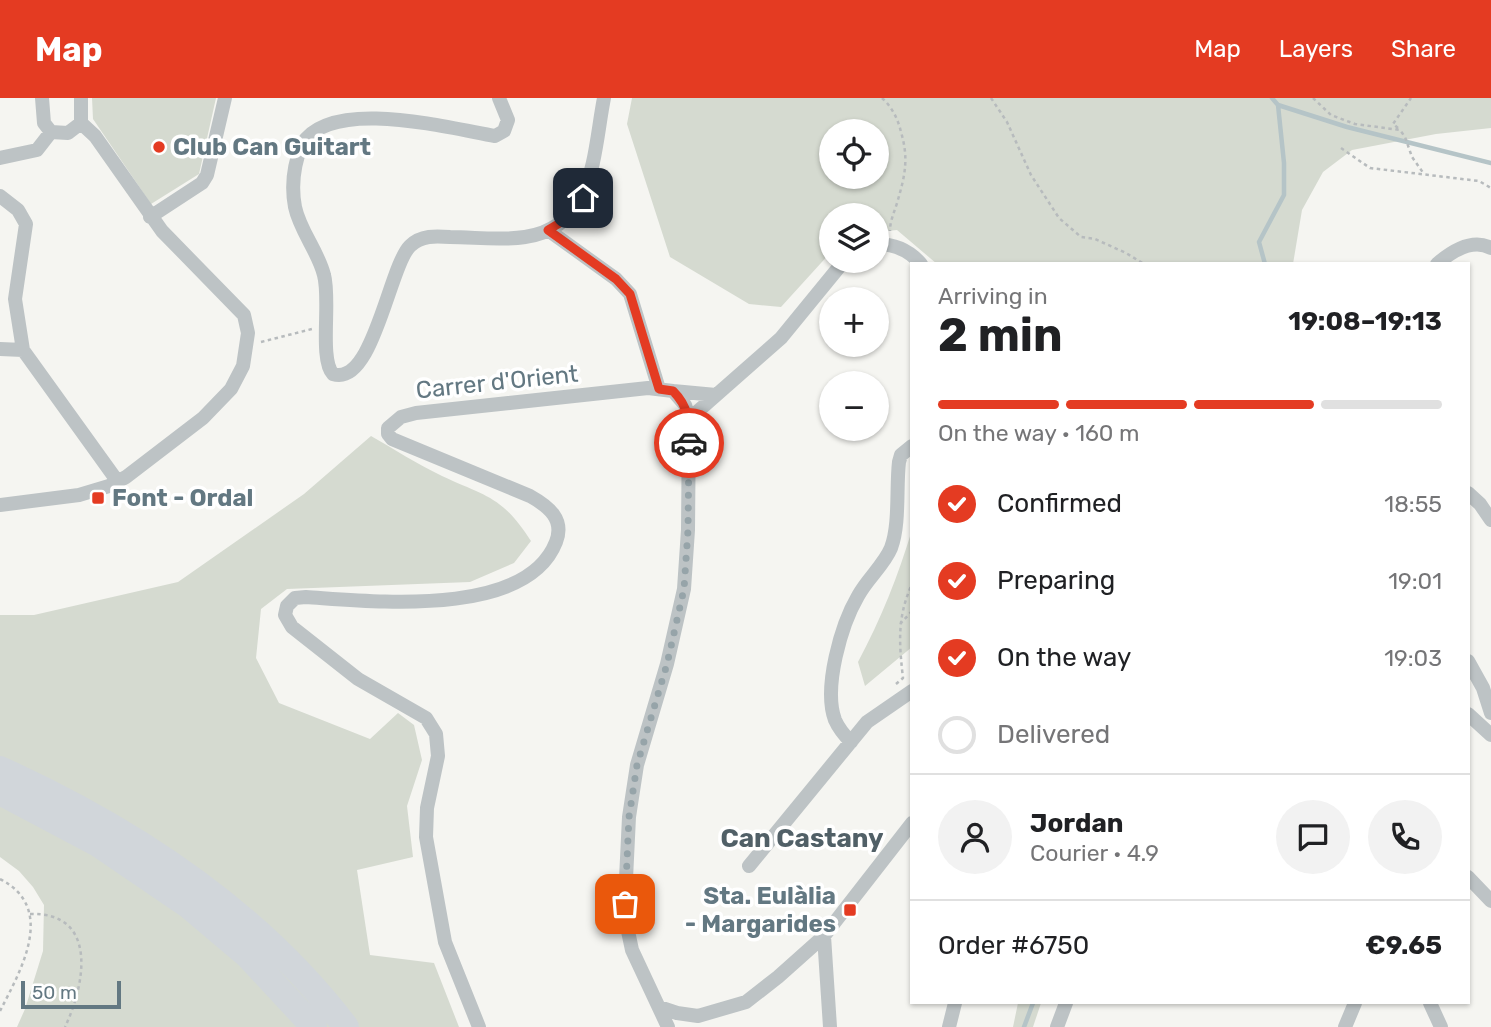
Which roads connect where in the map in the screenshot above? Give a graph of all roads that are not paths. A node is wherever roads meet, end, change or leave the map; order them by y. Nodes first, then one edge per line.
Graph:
1 (42, 98) edge
2 (81, 98) edge
3 (225, 98) edge
4 (499, 98) edge
5 (604, 98) edge
6 (81, 123) junction
7 (51, 132) junction
8 (0, 158) edge
9 (0, 196) edge
10 (150, 217) junction
11 (548, 230) junction
12 (889, 246) edge
13 (1491, 248) edge
14 (918, 262) edge
15 (1440, 262) edge
16 (834, 273) edge
17 (0, 349) edge
18 (23, 350) junction
19 (666, 390) junction
20 (716, 395) junction
21 (689, 419) junction
22 (910, 447) edge
23 (118, 482) junction
24 (1470, 495) edge
25 (0, 505) edge
26 (1491, 520) edge
27 (1470, 665) edge
28 (910, 692) edge
29 (1491, 713) edge
30 (1470, 716) edge
31 (1491, 735) edge
32 (850, 742) junction
33 (0, 769) edge
34 (0, 792) edge
35 (910, 826) edge
36 (749, 866) dead end
37 (1470, 879) edge
38 (1491, 901) edge
39 (824, 936) junction
40 (956, 1004) edge
41 (1066, 1004) edge
42 (1355, 1004) edge
43 (1430, 1004) edge
44 (659, 1007) junction
45 (693, 1021) edge
46 (314, 1027) edge
47 (346, 1027) edge
48 (479, 1027) edge
49 (668, 1027) edge
50 (830, 1027) edge
51 (949, 1027) edge
52 (1057, 1027) edge
53 (1345, 1027) edge
54 (1441, 1027) edge

1 - 7 street
2 - 6 street
3 - 10 street
4 - 11 street
5 - 11 street
6 - 7 street
6 - 10 street
7 - 8 street
9 - 18 street
10 - 23 street
11 - 19 street
12 - 14 street
13 - 15 street
16 - 20 street
17 - 18 street
18 - 23 street
19 - 20 street, Carrer d'Orient
19 - 21 street
19 - 48 street, Carrer d'Orient
20 - 21 street
21 - 44 street
22 - 32 street
23 - 25 street
24 - 26 street
27 - 29 street
28 - 32 street
30 - 31 street
32 - 36 street
33 - 47 highway
34 - 46 highway
35 - 39 street
37 - 38 street
39 - 45 street
39 - 50 street
40 - 51 street
41 - 52 street
42 - 53 street
43 - 54 street
44 - 45 street
44 - 49 street

